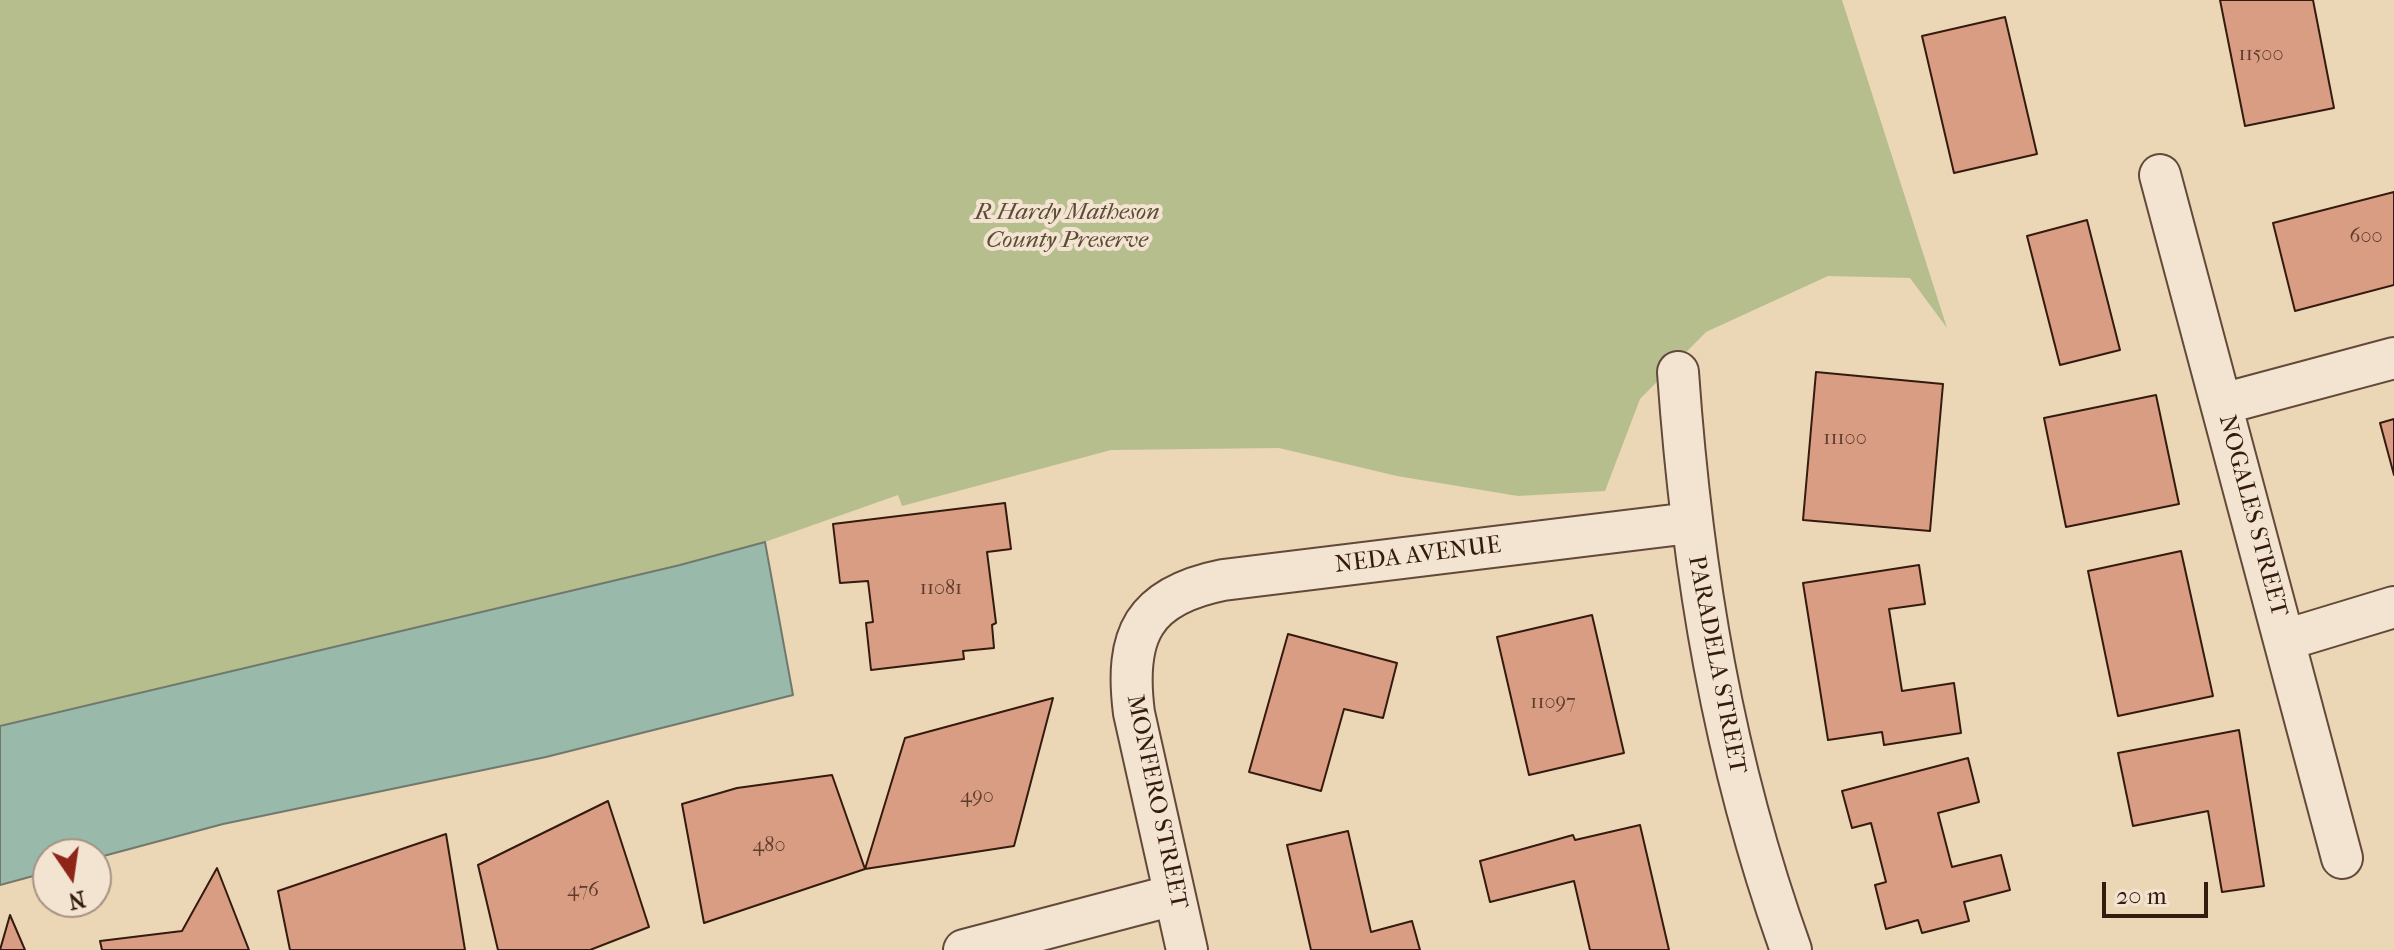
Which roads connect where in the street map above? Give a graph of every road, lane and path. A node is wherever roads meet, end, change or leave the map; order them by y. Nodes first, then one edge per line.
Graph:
1 (2160, 175) dead end
2 (2394, 358) edge
3 (1678, 372) dead end
4 (2222, 404) junction
5 (1690, 523) junction
6 (2394, 607) edge
7 (1155, 612) joint
8 (2285, 640) junction
9 (2342, 858) dead end
10 (1174, 895) junction
11 (964, 950) edge
12 (1187, 950) edge
13 (1791, 950) edge

1 - 4 street, NOGALES STREET
2 - 4 street
3 - 5 street, PARADELA STREET
4 - 8 street, NOGALES STREET
5 - 7 street, NEDA AVENUE
5 - 13 street, PARADELA STREET
6 - 8 street
7 - 10 street, MONFERO STREET
8 - 9 street, NOGALES STREET
10 - 11 street
10 - 12 street, MONFERO STREET

